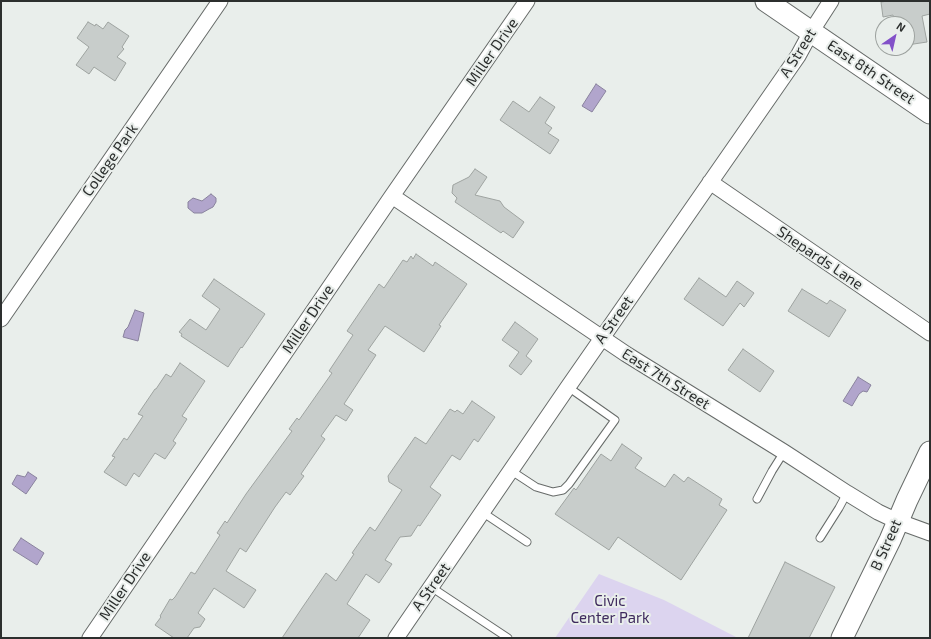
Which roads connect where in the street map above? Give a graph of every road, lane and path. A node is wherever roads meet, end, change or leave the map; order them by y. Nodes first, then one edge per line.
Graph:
1 (220, 1) edge
2 (528, 1) edge
3 (766, 1) edge
4 (831, 1) edge
5 (811, 32) junction
6 (930, 113) edge
7 (710, 182) junction
8 (392, 196) junction
9 (1, 319) edge
10 (930, 333) edge
11 (602, 338) junction
12 (568, 387) junction
13 (784, 452) junction
14 (930, 452) edge
15 (510, 470) junction
16 (847, 493) junction
17 (757, 499) dead end
18 (482, 512) junction
19 (897, 521) junction
20 (930, 533) edge
21 (820, 538) dead end
22 (527, 542) dead end
23 (431, 587) junction
24 (90, 638) edge
25 (396, 638) edge
26 (508, 638) edge
27 (842, 638) edge

1 - 9 street, College Park
2 - 8 street, Miller Drive
3 - 5 street, East 8th Street
4 - 5 street, A Street
5 - 6 street, East 8th Street
5 - 7 street, A Street
7 - 10 street, Shepards Lane
7 - 11 street, A Street
8 - 11 street, East 7th Street
8 - 24 street, Miller Drive
11 - 12 street, A Street
11 - 13 street, East 7th Street
12 - 15 street, A Street
12 - 15 lane
13 - 16 street, East 7th Street
13 - 17 lane
14 - 19 street, B Street
15 - 18 street, A Street
16 - 19 street, East 7th Street
16 - 21 lane
18 - 22 lane
18 - 23 street, A Street
19 - 20 street, East 7th Street
19 - 27 street, B Street
23 - 25 street, A Street
23 - 26 lane

